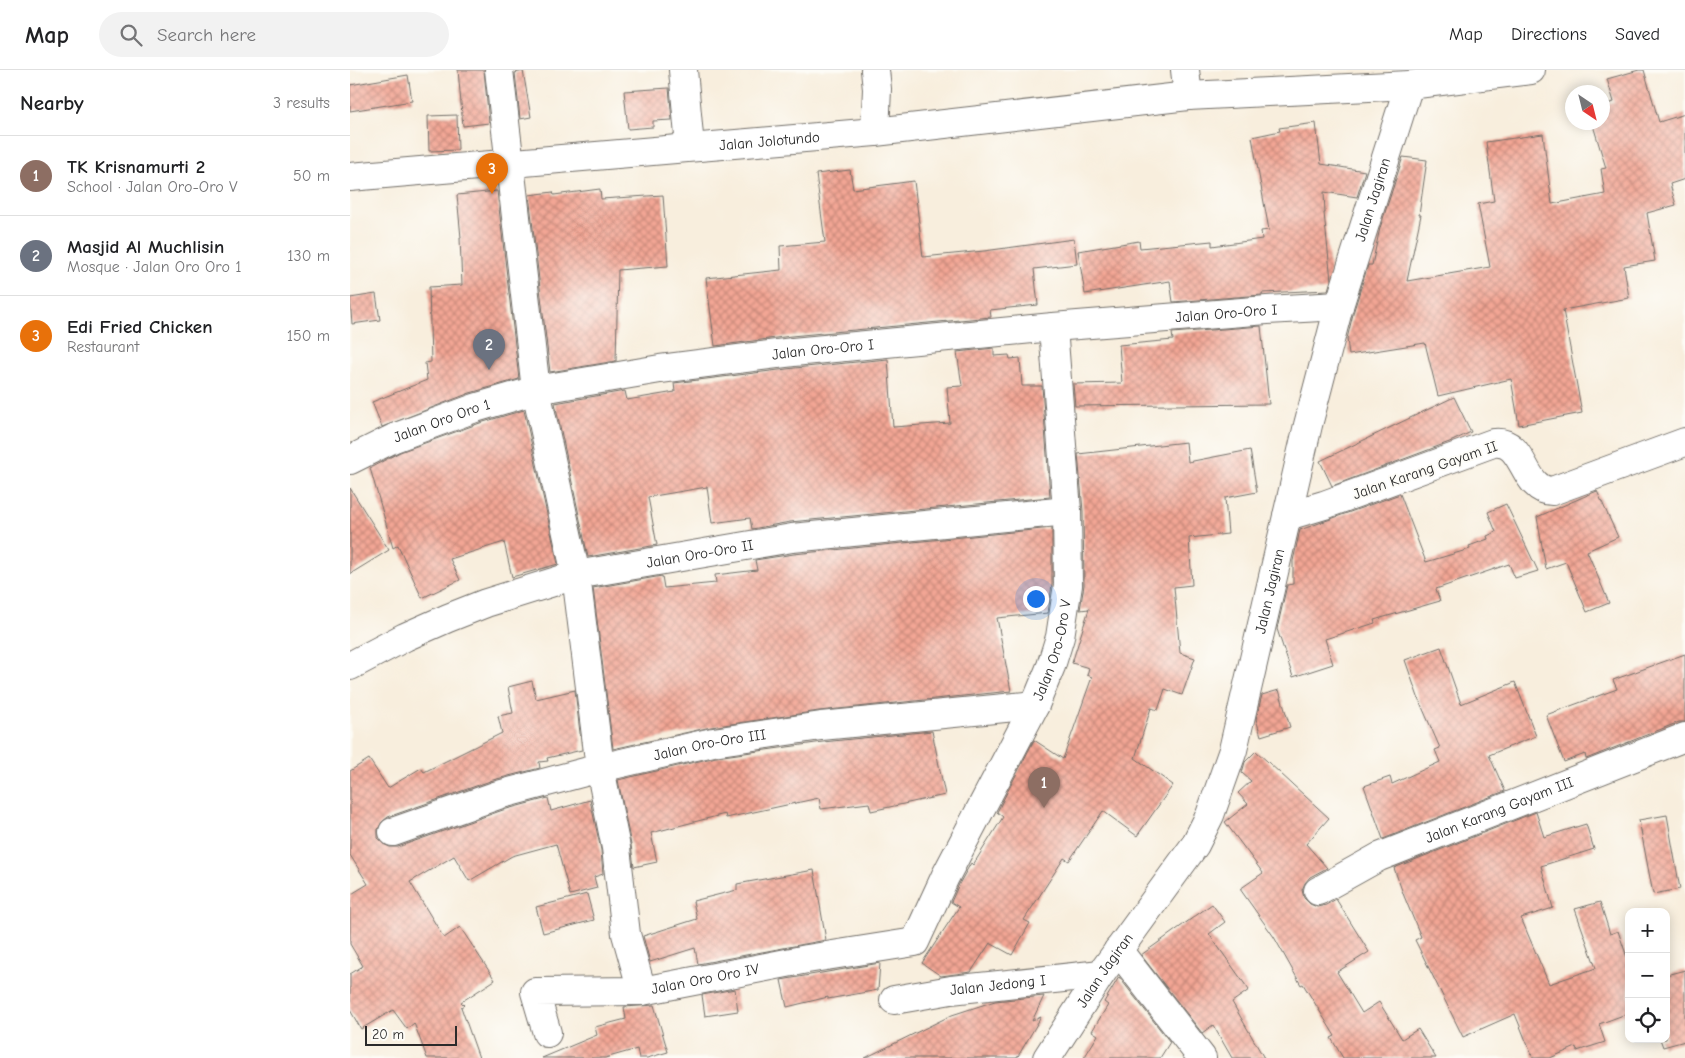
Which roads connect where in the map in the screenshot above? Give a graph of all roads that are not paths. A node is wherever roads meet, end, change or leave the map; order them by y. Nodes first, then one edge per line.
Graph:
1 (499, 70) edge
2 (683, 70) edge
3 (875, 70) edge
4 (1531, 70) edge
5 (1187, 83) edge
6 (1409, 85) junction
7 (875, 132) junction
8 (690, 148) junction
9 (509, 163) junction
10 (350, 177) edge
11 (1339, 306) junction
12 (1053, 327) junction
13 (536, 390) junction
14 (1685, 442) edge
15 (350, 460) edge
16 (1067, 511) junction
17 (1287, 516) junction
18 (576, 575) junction
19 (350, 666) edge
20 (1035, 705) junction
21 (1685, 737) edge
22 (600, 768) junction
23 (393, 832) dead end
24 (1318, 891) dead end
25 (915, 942) joint
26 (1118, 950) junction
27 (1101, 974) junction
28 (642, 991) junction
29 (894, 1000) dead end
30 (547, 1033) dead end
31 (1047, 1058) edge
32 (1202, 1058) edge

1 - 9 street
2 - 8 street
3 - 7 street
4 - 6 street, Jalan Jolotundo
5 - 6 street, Jalan Jolotundo
5 - 7 street, Jalan Jolotundo
6 - 11 street, Jalan Jagiran
7 - 8 street, Jalan Jolotundo
8 - 9 street, Jalan Jolotundo
9 - 10 street, Jalan Jolotundo
9 - 13 street
11 - 12 street, Jalan Oro-Oro I
11 - 17 street, Jalan Jagiran
12 - 13 street, Jalan Oro-Oro I
12 - 16 street, Jalan Oro-Oro V
13 - 15 street, Jalan Oro Oro 1
13 - 18 street
14 - 17 street, Jalan Karang Gayam II
16 - 18 street, Jalan Oro-Oro II
16 - 20 street, Jalan Oro-Oro V
17 - 26 street, Jalan Jagiran
18 - 19 street, Jalan Oro-Oro II
18 - 22 street
20 - 22 street, Jalan Oro-Oro III
20 - 25 street, Jalan Oro-Oro V
21 - 24 street, Jalan Karang Gayam III
22 - 23 street, Jalan Oro-Oro III
22 - 28 street
25 - 28 street, Jalan Oro Oro IV
26 - 27 street, Jalan Jagiran
26 - 32 street
27 - 29 street, Jalan Jedong I
27 - 31 street, Jalan Jagiran
28 - 30 street, Jalan Oro Oro IV

